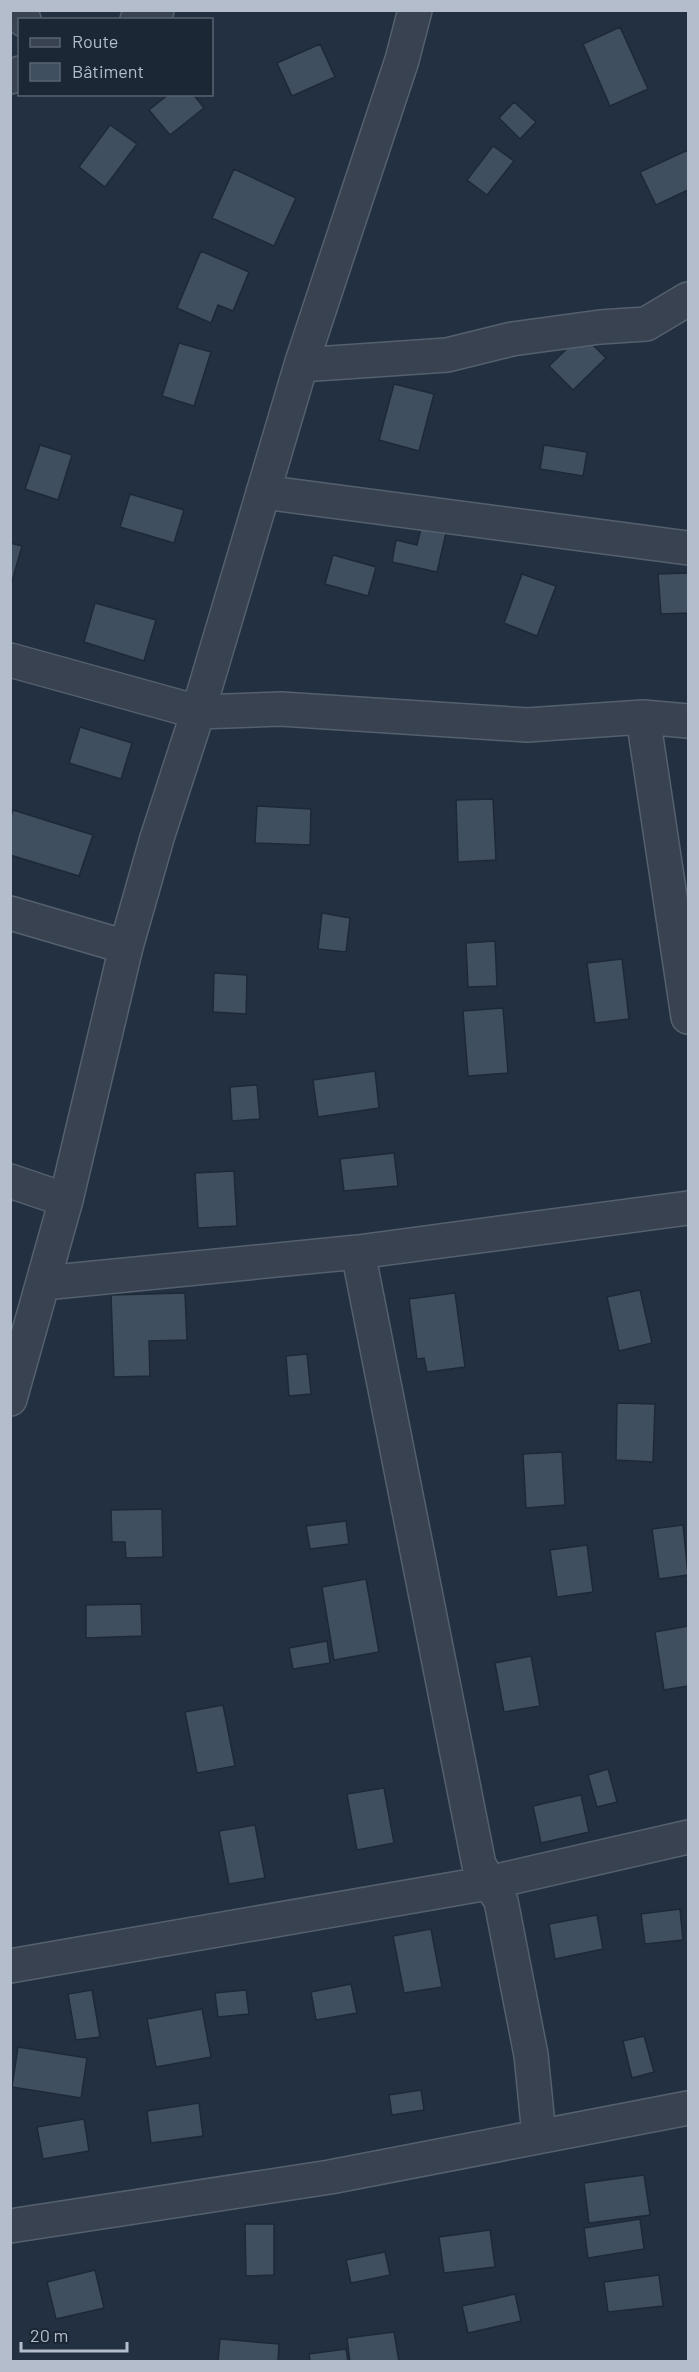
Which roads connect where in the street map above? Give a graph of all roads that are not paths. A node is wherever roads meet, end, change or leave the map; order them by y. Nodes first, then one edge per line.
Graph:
1 (157, 10) edge
2 (414, 10) edge
3 (141, 18) edge
4 (688, 299) edge
5 (301, 365) junction
6 (263, 492) junction
7 (688, 548) edge
8 (10, 660) edge
9 (198, 712) junction
10 (643, 717) junction
11 (688, 720) edge
12 (10, 913) edge
13 (126, 947) junction
14 (688, 1017) edge
15 (10, 1181) edge
16 (66, 1200) junction
17 (688, 1208) edge
18 (358, 1252) junction
19 (44, 1282) junction
20 (10, 1399) edge
21 (688, 1837) edge
22 (488, 1883) junction
23 (10, 1966) edge
24 (688, 2108) edge
25 (539, 2135) junction
26 (10, 2226) edge

1 - 3 street
2 - 5 street
4 - 5 street
5 - 6 street
6 - 7 street
6 - 9 street
8 - 9 street
9 - 10 street
9 - 13 street
10 - 11 street
10 - 14 street
12 - 13 street
13 - 16 street
15 - 16 street
16 - 19 street
17 - 18 street
18 - 19 street
18 - 22 street
19 - 20 street
21 - 22 street
22 - 23 street
22 - 25 street
24 - 25 street
25 - 26 street

